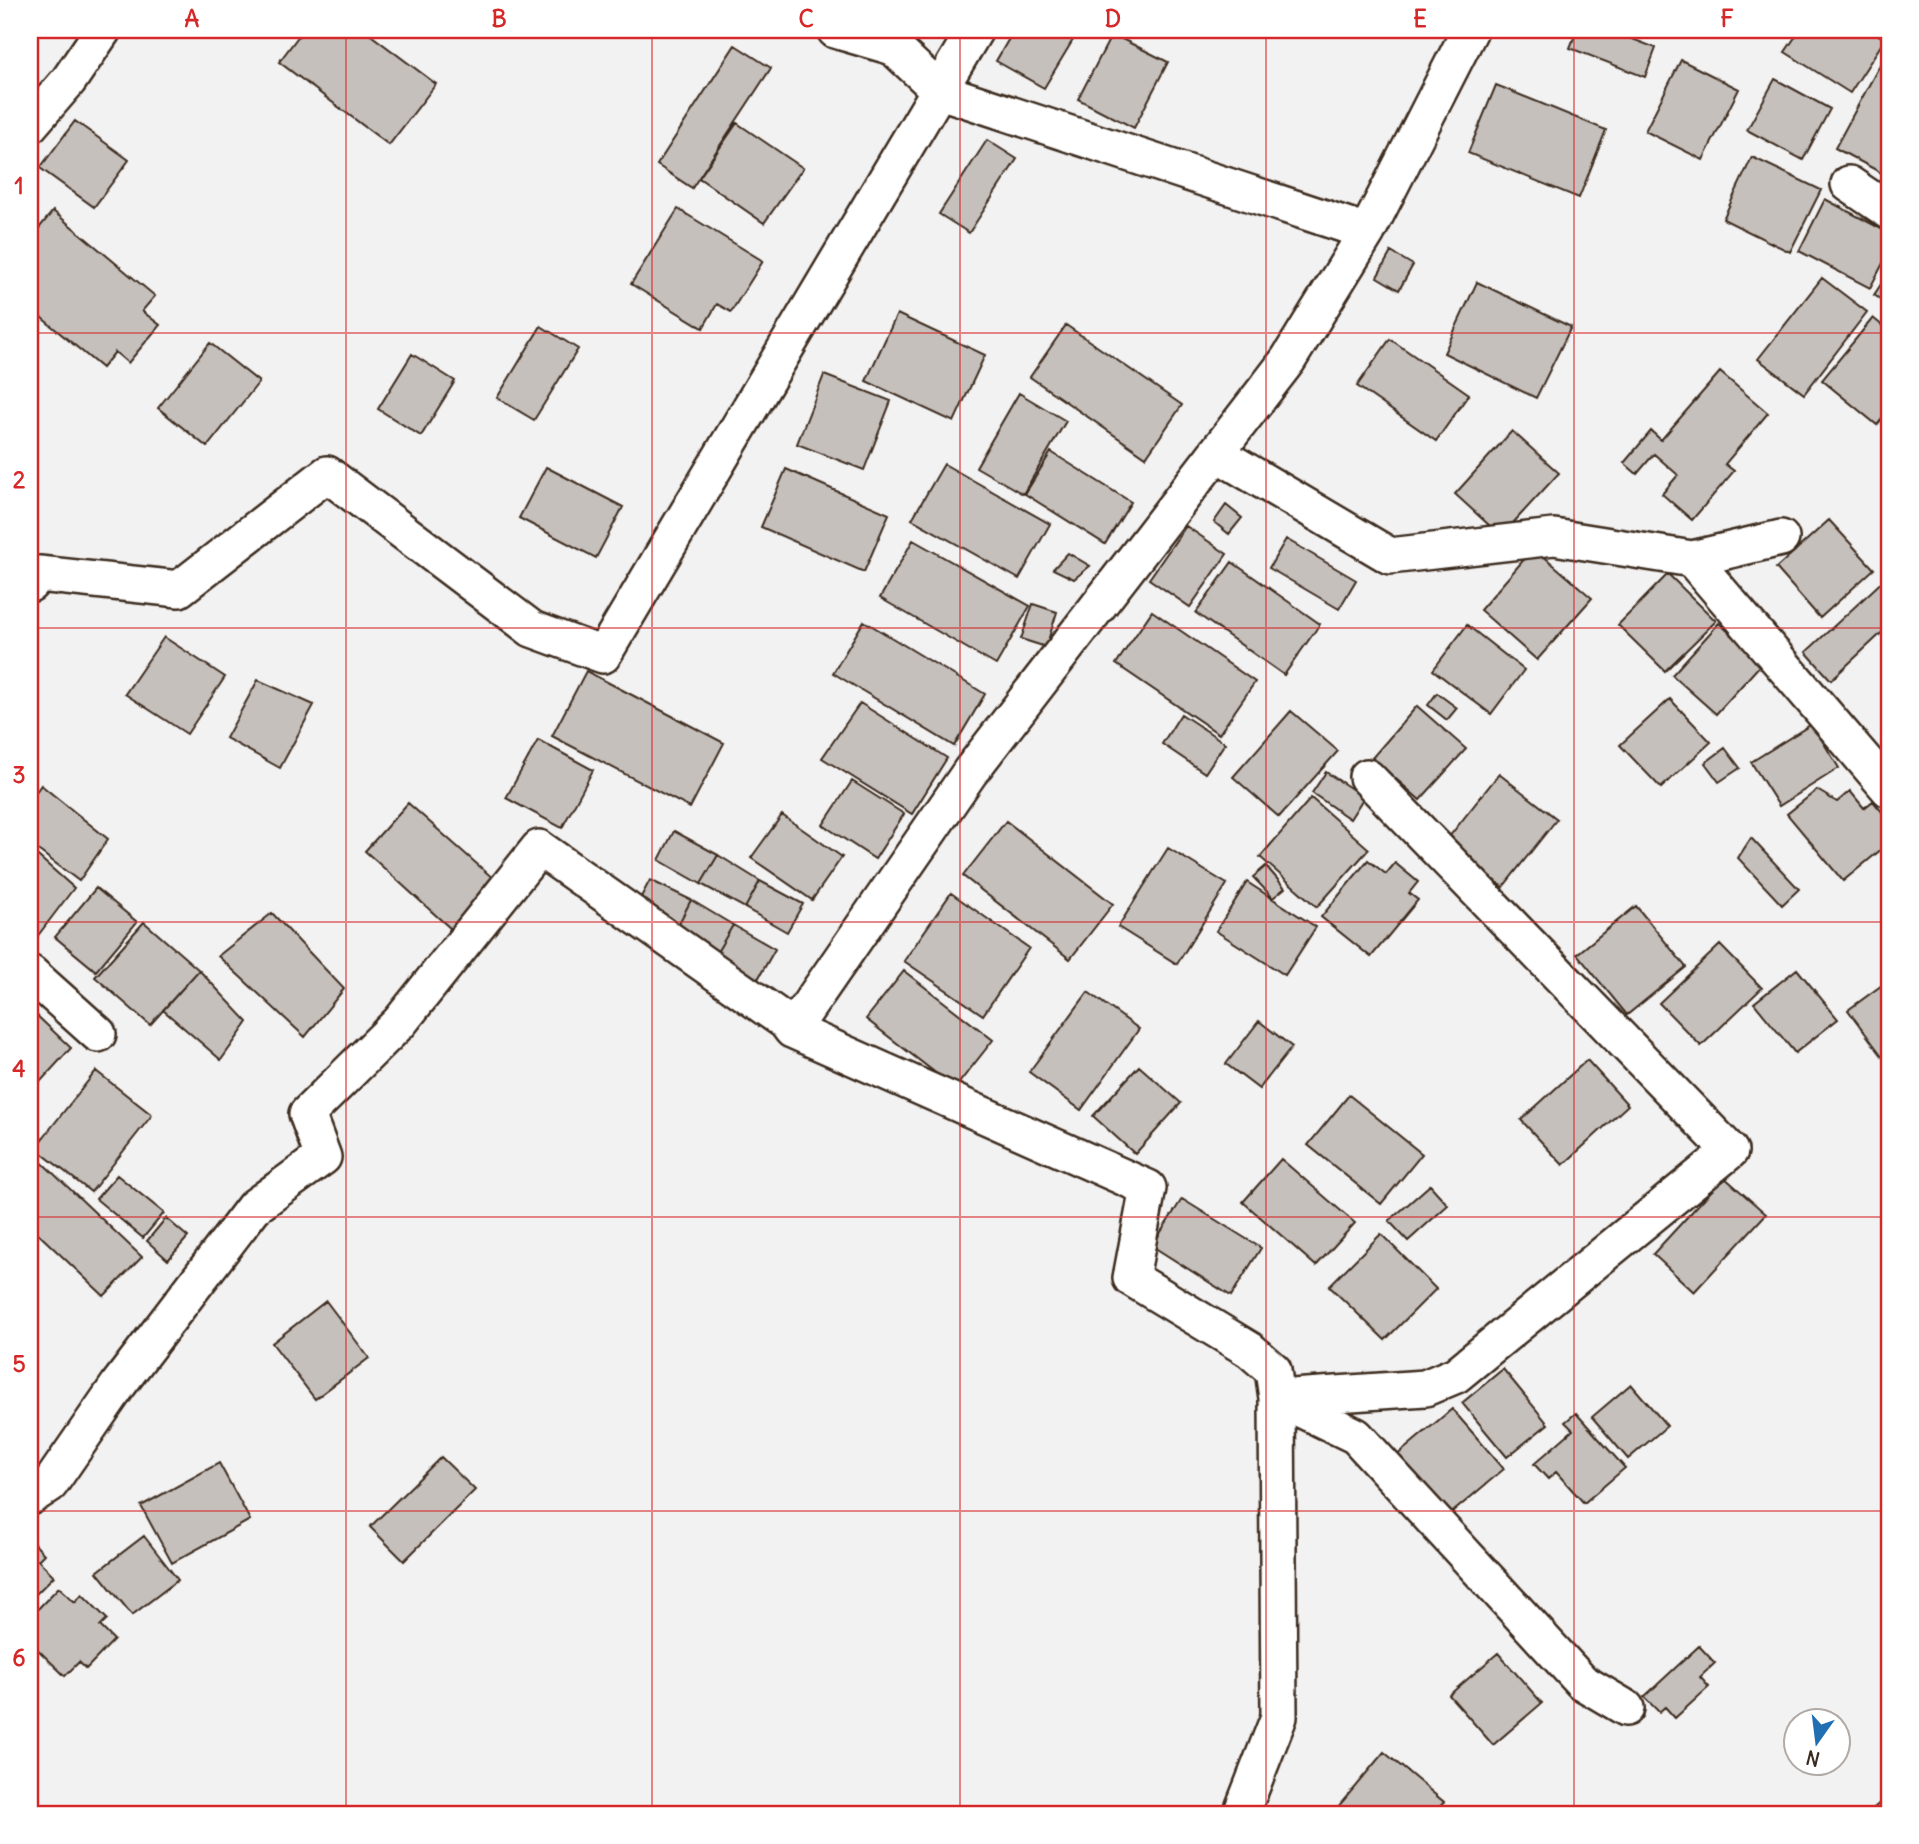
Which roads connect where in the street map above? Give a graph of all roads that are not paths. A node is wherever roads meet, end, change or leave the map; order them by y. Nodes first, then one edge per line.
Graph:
1 (103, 30) edge
2 (835, 30) edge
3 (975, 30) edge
4 (1469, 30) edge
5 (940, 90) junction
6 (33, 115) edge
7 (1849, 184) dead end
8 (1889, 211) edge
9 (1367, 232) junction
10 (1216, 453) junction
11 (1782, 538) dead end
12 (1692, 559) junction
13 (30, 584) edge
14 (1367, 777) dead end
15 (1889, 789) edge
16 (30, 973) edge
17 (792, 1030) junction
18 (98, 1034) dead end
19 (1277, 1398) junction
20 (30, 1497) edge
21 (1626, 1709) dead end
22 (1241, 1814) edge

1 - 6 street
2 - 5 street
3 - 5 street
4 - 9 street
5 - 9 street
5 - 13 street
7 - 8 street
9 - 10 street
10 - 12 street
10 - 17 street
11 - 12 street
12 - 15 street
14 - 19 street
16 - 18 street
17 - 19 street
17 - 20 street
19 - 21 street
19 - 22 street

